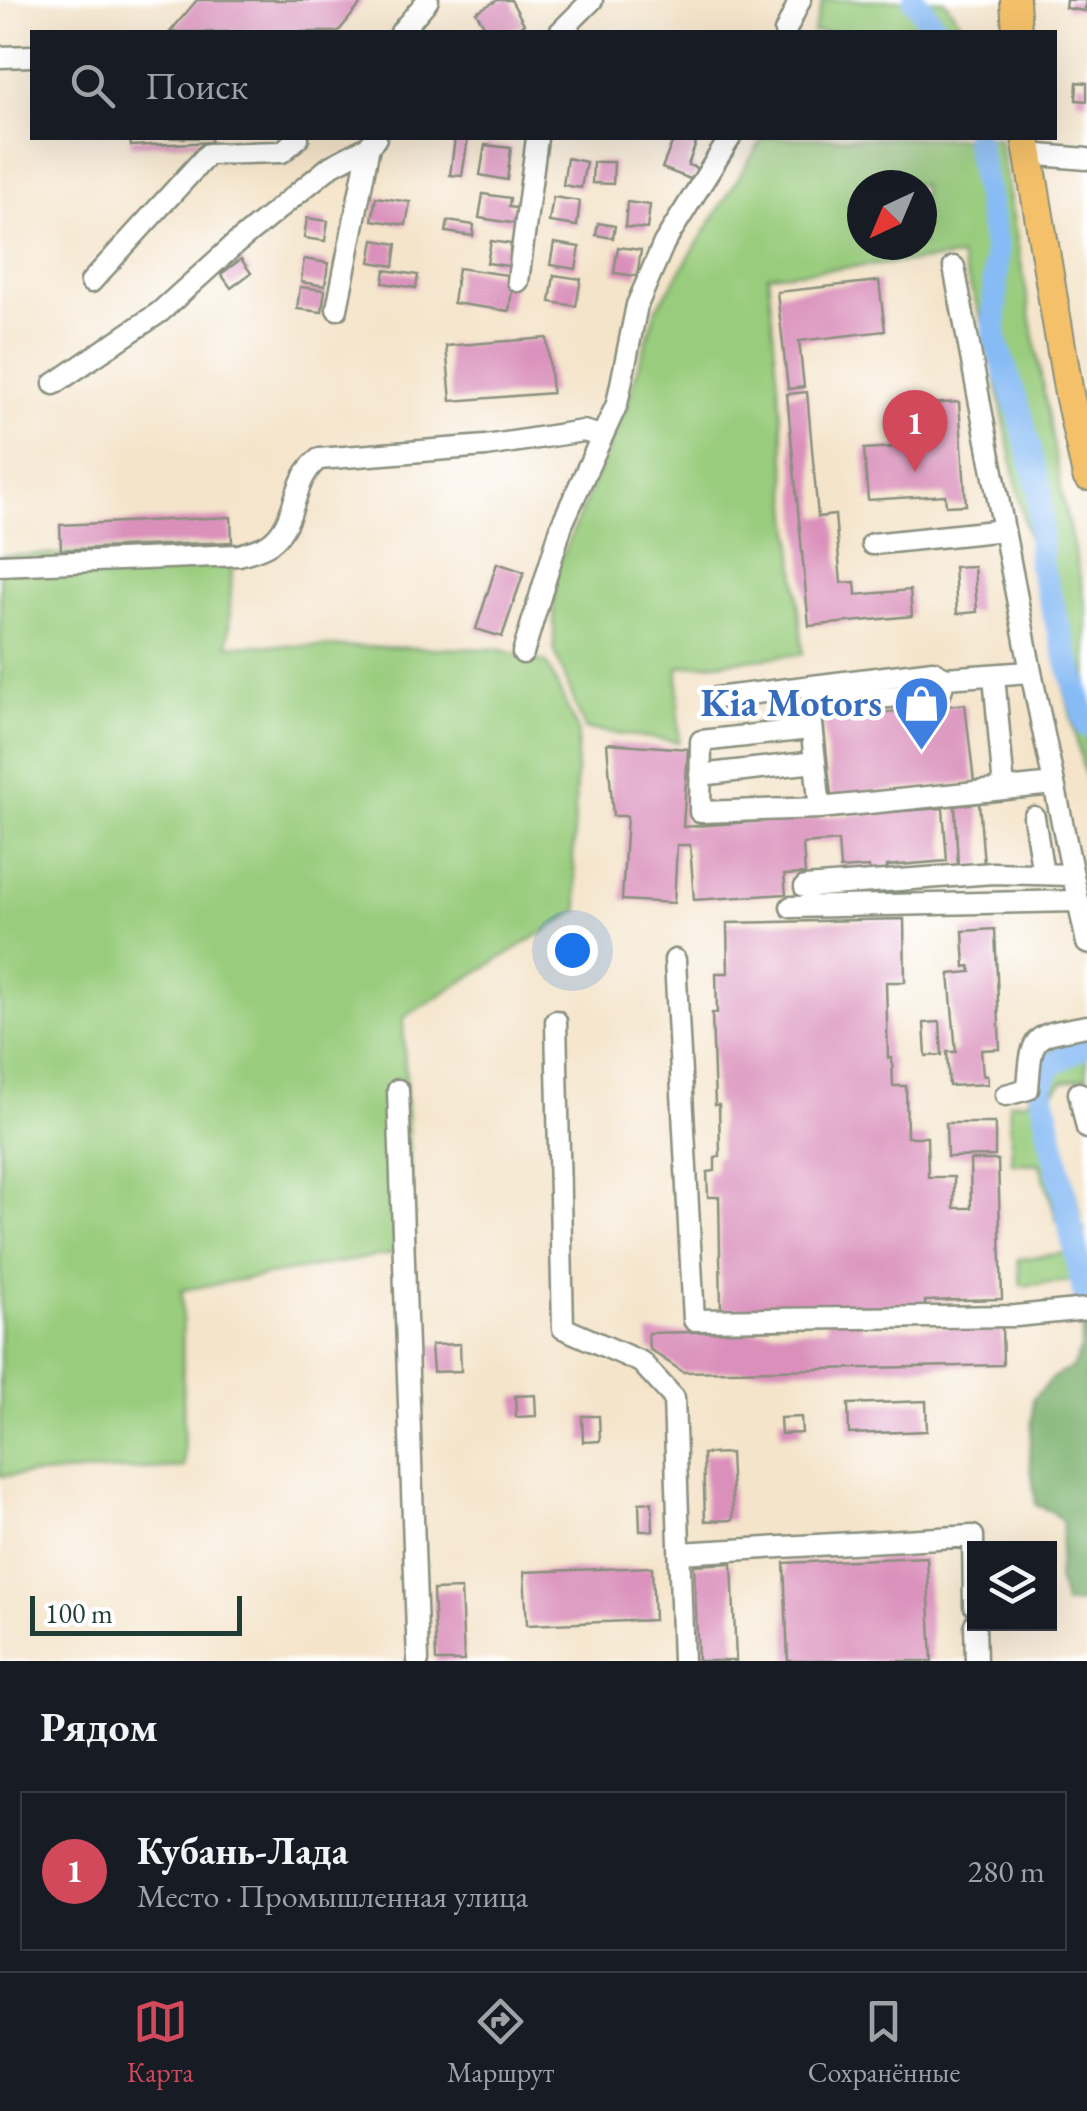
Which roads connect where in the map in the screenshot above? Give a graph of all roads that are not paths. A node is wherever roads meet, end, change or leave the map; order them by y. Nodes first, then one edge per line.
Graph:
1 (428, 0) edge
2 (592, 0) edge
3 (800, 0) edge
4 (1015, 0) edge
5 (404, 30) edge
6 (562, 30) edge
7 (787, 30) edge
8 (1017, 30) edge
9 (30, 56) edge
10 (0, 57) edge
11 (296, 140) edge
12 (537, 140) edge
13 (729, 140) edge
14 (373, 142) edge
15 (1026, 146) edge
16 (1087, 159) edge
17 (954, 266) dead end
18 (518, 280) dead end
19 (91, 282) dead end
20 (337, 308) dead end
21 (54, 384) dead end
22 (602, 436) junction
23 (1087, 476) edge
24 (1004, 530) junction
25 (872, 544) dead end
26 (0, 565) edge
27 (523, 653) dead end
28 (1031, 672) junction
29 (994, 674) junction
30 (808, 696) junction
31 (716, 698) dead end
32 (809, 729) dead end
33 (815, 762) junction
34 (700, 775) junction
35 (1054, 784) junction
36 (1004, 789) junction
37 (820, 808) junction
38 (1034, 818) dead end
39 (1042, 874) junction
40 (1072, 875) junction
41 (805, 887) dead end
42 (1077, 901) junction
43 (791, 907) dead end
44 (1087, 943) edge
45 (676, 960) dead end
46 (556, 1021) dead end
47 (1087, 1026) edge
48 (398, 1090) dead end
49 (1079, 1093) dead end
50 (1006, 1095) dead end
51 (1087, 1128) edge
52 (1081, 1310) edge
53 (973, 1541) edge
54 (680, 1553) junction
55 (975, 1631) edge
56 (418, 1661) edge
57 (683, 1661) edge
58 (976, 1661) edge

1 - 5 street
2 - 6 street
3 - 7 street
4 - 8 highway
9 - 10 street
11 - 19 street
12 - 18 street
13 - 22 street
14 - 20 street
14 - 21 street
15 - 16 street
15 - 23 highway
17 - 24 street
22 - 26 street
22 - 27 street
24 - 25 street
24 - 28 street
28 - 29 street
28 - 35 street
29 - 30 street
29 - 36 street
30 - 31 street
30 - 33 street
32 - 34 street
33 - 34 street
33 - 37 street
34 - 37 street
35 - 36 street
35 - 40 street
36 - 37 street
38 - 39 street
39 - 40 street
39 - 41 street
40 - 42 street
42 - 43 street
42 - 44 street
45 - 52 street
46 - 54 street
47 - 50 street
48 - 56 street
49 - 51 street
53 - 54 street
54 - 57 street
55 - 58 street

